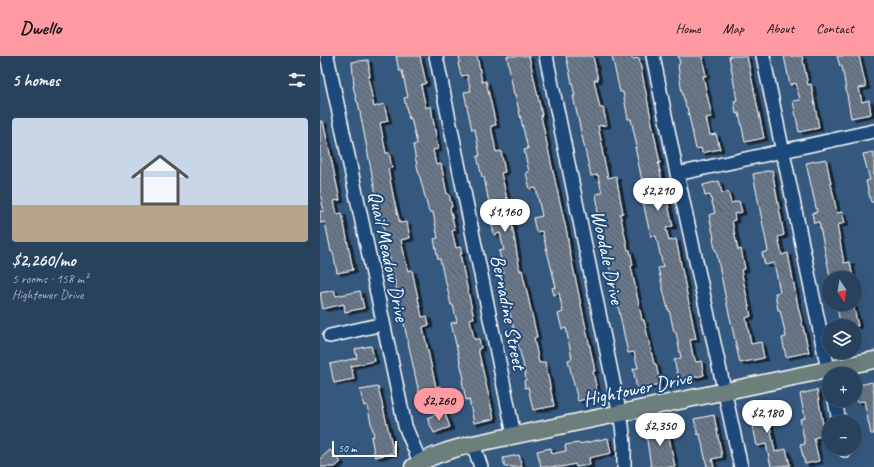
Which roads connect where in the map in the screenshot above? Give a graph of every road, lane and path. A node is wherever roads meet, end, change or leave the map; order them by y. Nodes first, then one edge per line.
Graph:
1 (327, 56) edge
2 (436, 56) edge
3 (546, 56) edge
4 (654, 56) edge
5 (763, 56) edge
6 (874, 131) edge
7 (783, 151) junction
8 (677, 174) junction
9 (383, 324) junction
10 (330, 336) dead end
11 (874, 360) edge
12 (828, 367) edge
13 (848, 367) edge
14 (822, 373) edge
15 (725, 391) junction
16 (620, 413) junction
17 (514, 435) junction
18 (473, 444) junction
19 (416, 465) edge
20 (481, 467) edge
21 (624, 467) edge
22 (741, 467) edge

1 - 9 street, Quail Meadow Drive
2 - 17 street, Bernadine Street
3 - 16 street, Woodale Drive
4 - 8 street
5 - 7 street
6 - 7 street
7 - 8 street
7 - 12 street
8 - 15 street
9 - 10 street
9 - 19 street, Quail Meadow Drive
11 - 13 main road, Hightower Drive
14 - 15 main road, Hightower Drive
15 - 16 main road, Hightower Drive
15 - 22 street
16 - 17 main road, Hightower Drive
16 - 21 street, Woodale Drive
17 - 18 main road, Hightower Drive
18 - 19 main road, Hightower Drive
18 - 20 street

